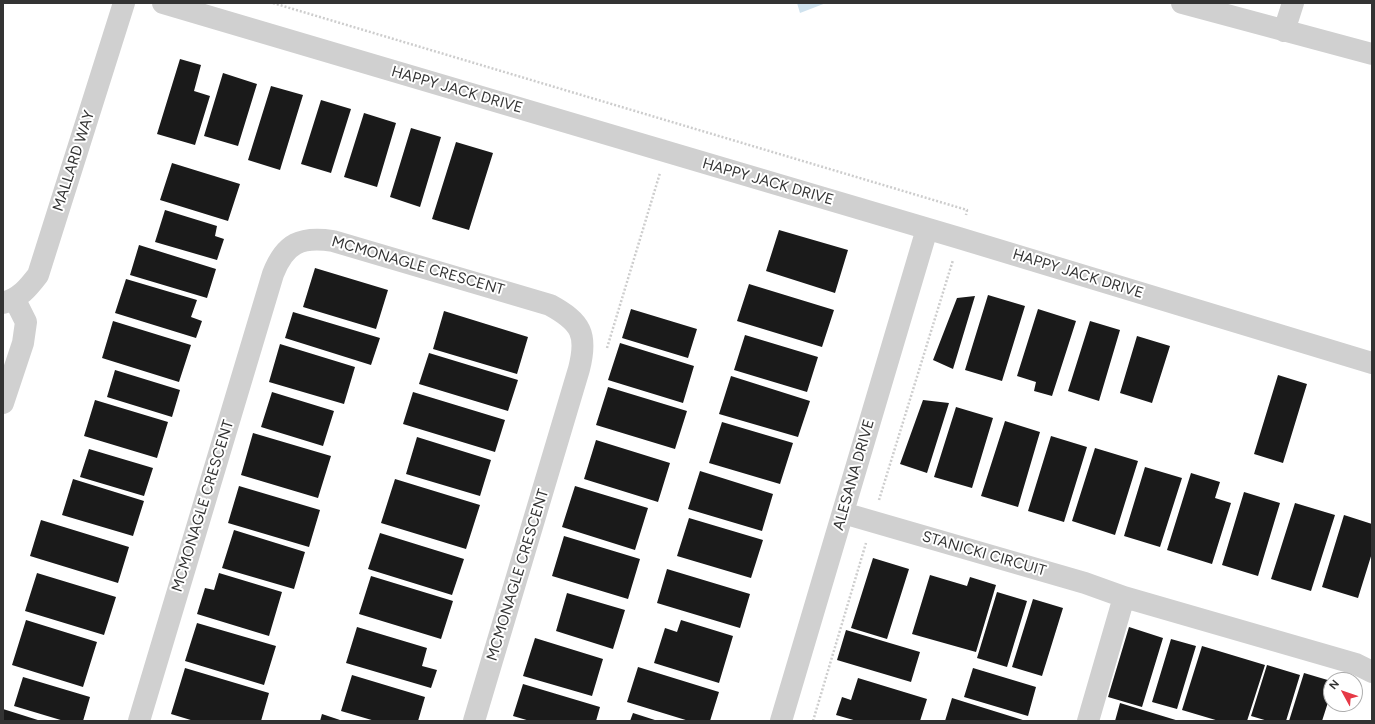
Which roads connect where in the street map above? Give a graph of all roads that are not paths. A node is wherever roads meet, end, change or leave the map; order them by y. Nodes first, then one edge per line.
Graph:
1 (124, 3) edge
2 (163, 3) edge
3 (1182, 3) edge
4 (1292, 3) edge
5 (1284, 31) junction
6 (1372, 54) edge
7 (927, 229) junction
8 (9, 301) edge
9 (1372, 363) edge
10 (3, 403) edge
11 (843, 513) junction
12 (1124, 597) junction
13 (1372, 672) edge
14 (139, 721) edge
15 (474, 721) edge
16 (781, 721) edge
17 (1088, 721) edge

1 - 8 street, MALLARD WAY
2 - 7 street, HAPPY JACK DRIVE
3 - 5 street
4 - 5 street
5 - 6 street
7 - 9 street, HAPPY JACK DRIVE
7 - 11 street, ALESANA DRIVE
8 - 10 street
11 - 12 street, STANICKI CIRCUIT
11 - 16 street, ALESANA DRIVE
12 - 13 street, STANICKI CIRCUIT
12 - 17 street
14 - 15 street, MCMONAGLE CRESCENT

